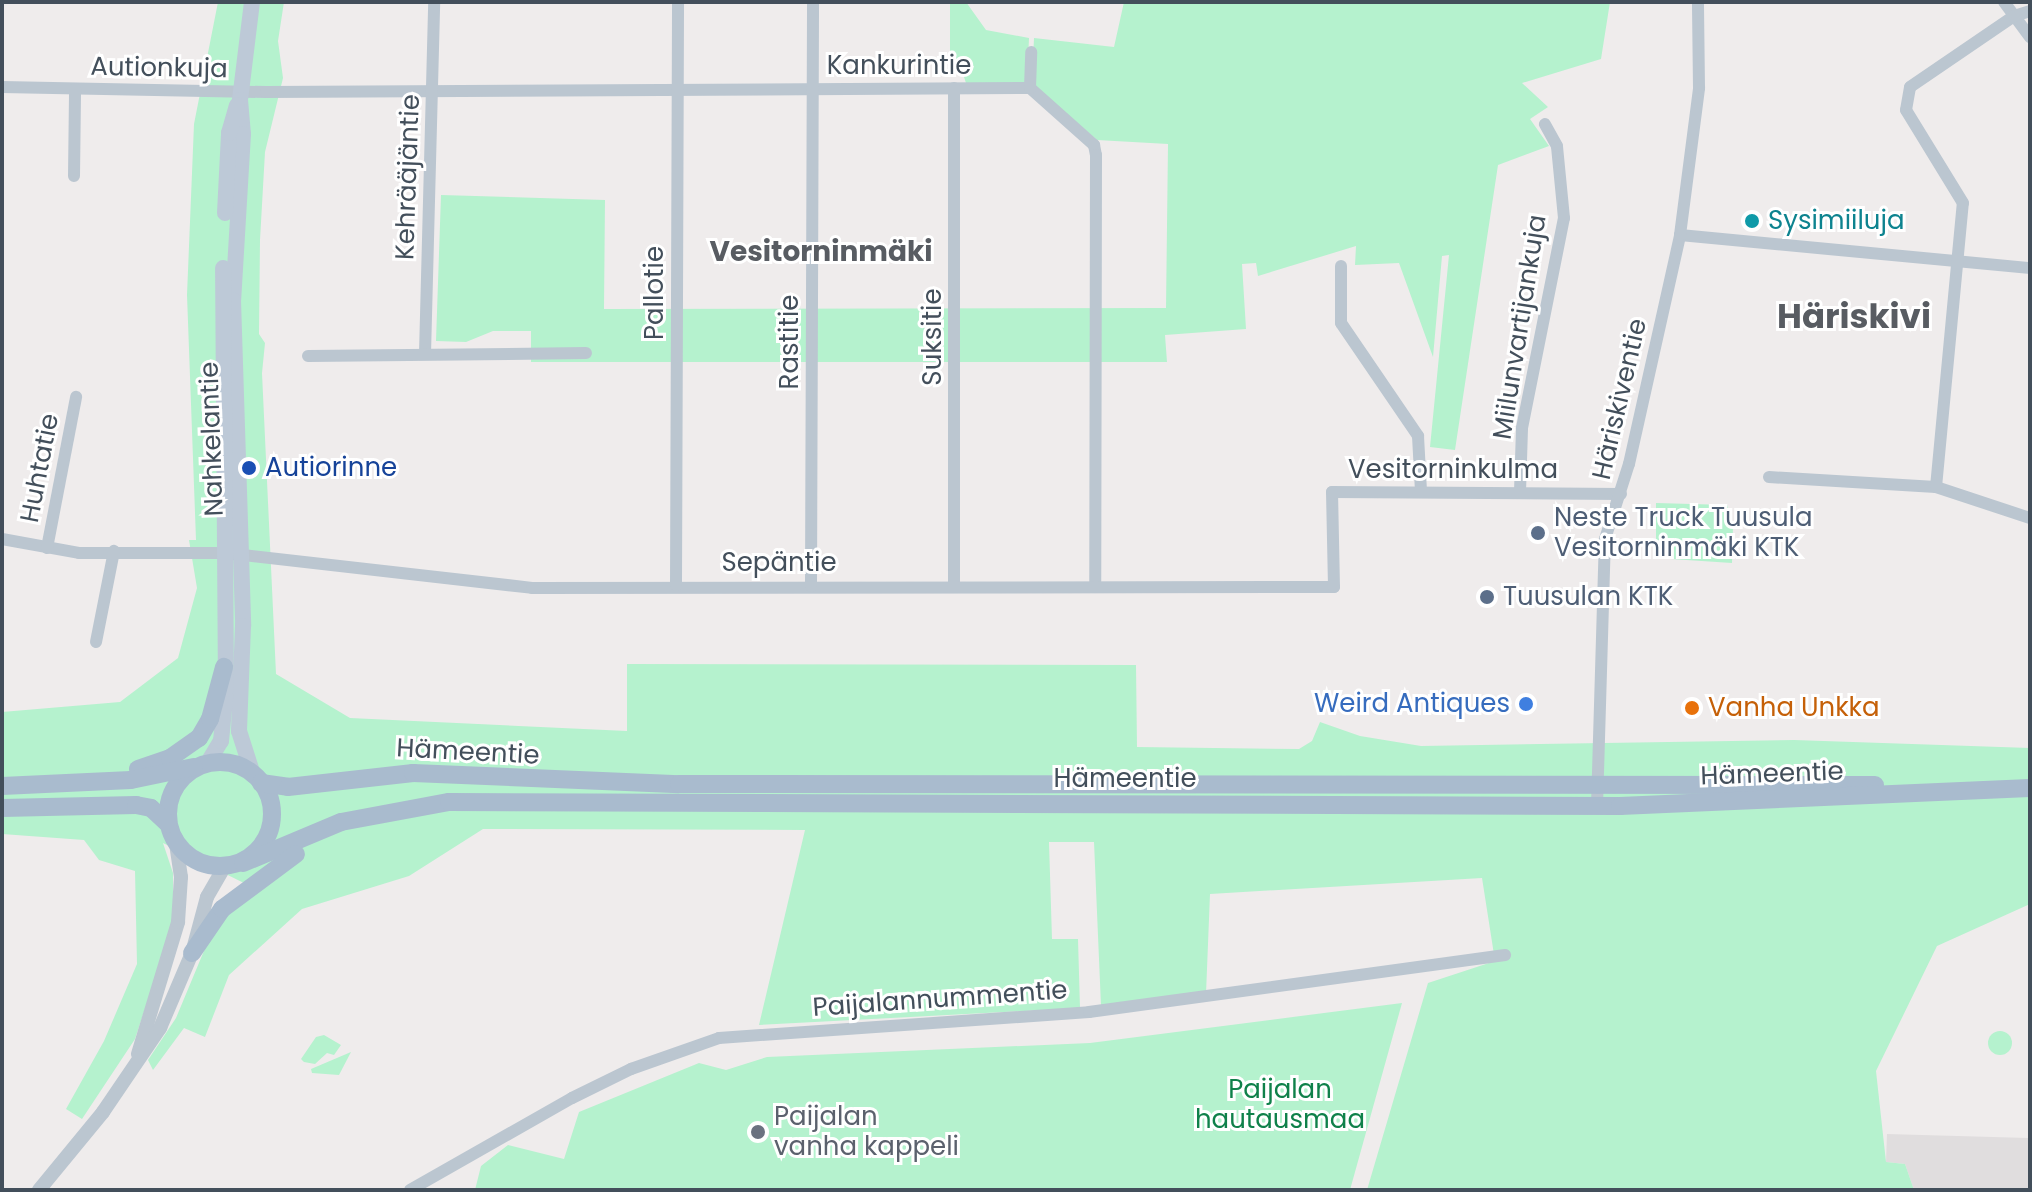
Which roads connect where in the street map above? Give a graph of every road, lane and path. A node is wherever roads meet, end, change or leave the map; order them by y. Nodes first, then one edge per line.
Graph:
1 (252, 2) edge
2 (434, 2) edge
3 (678, 2) edge
4 (813, 2) edge
5 (1698, 2) edge
6 (2004, 2) edge
7 (2030, 11) edge
8 (2014, 16) junction
9 (2030, 37) edge
10 (1031, 52) dead end
11 (2, 87) edge
12 (954, 88) junction
13 (1030, 88) junction
14 (75, 89) junction
15 (433, 89) junction
16 (678, 89) junction
17 (813, 89) junction
18 (240, 96) junction
19 (1545, 124) dead end
20 (74, 176) dead end
21 (1680, 235) junction
22 (1958, 261) junction
23 (1341, 266) dead end
24 (2030, 268) edge
25 (586, 353) dead end
26 (425, 354) junction
27 (308, 356) dead end
28 (76, 397) dead end
29 (1769, 477) dead end
30 (1936, 487) junction
31 (1421, 492) junction
32 (1520, 492) junction
33 (1621, 494) junction
34 (2030, 518) edge
35 (2, 539) edge
36 (47, 548) junction
37 (114, 551) junction
38 (233, 555) junction
39 (676, 585) junction
40 (811, 586) junction
41 (954, 586) junction
42 (1095, 586) junction
43 (1334, 587) joint
44 (96, 642) dead end
45 (224, 667) junction
46 (204, 764) junction
47 (257, 779) junction
48 (107, 782) junction
49 (1597, 784) junction
50 (2, 786) edge
51 (2024, 788) edge
52 (1597, 806) junction
53 (2, 808) edge
54 (365, 817) junction
55 (172, 830) junction
56 (243, 863) junction
57 (224, 867) junction
58 (192, 953) junction
59 (1505, 955) dead end
60 (138, 1055) junction
61 (39, 1190) edge
62 (410, 1190) edge

1 - 18 main road, Nahkelantie
2 - 15 street, Kehrääjäntie
3 - 16 street, Pallotie
4 - 17 street, Rastitie
5 - 21 street, Häriskiventie
6 - 8 street
7 - 8 street
8 - 9 street
8 - 22 street
10 - 13 street
11 - 14 street, Autionkuja
12 - 13 street, Kankurintie
12 - 17 street, Kankurintie
12 - 41 street, Suksitie
13 - 42 street
14 - 18 street, Autionkuja
14 - 20 street, Autionkuja
15 - 16 street, Kankurintie
15 - 18 street, Kankurintie
15 - 26 street, Kehrääjäntie
16 - 17 street, Kankurintie
16 - 39 street, Pallotie
17 - 40 street, Rastitie
18 - 38 main road, Nahkelantie
19 - 32 street, Miilunvartijankuja
21 - 22 street
21 - 33 street, Häriskiventie
22 - 24 street
22 - 30 street
23 - 31 street
25 - 26 street
26 - 27 street
28 - 36 street, Huhtatie
29 - 30 street
30 - 34 street
31 - 32 street, Vesitorninkulma
31 - 43 street, Vesitorninkulma
32 - 33 street, Vesitorninkulma
33 - 49 street, Häriskiventie
35 - 36 street, Huhtatie
36 - 37 street, Huhtatie
37 - 38 street, Huhtatie
37 - 44 street
38 - 39 street, Sepäntie
38 - 45 main road, Nahkelantie
38 - 47 main road, Nahkelantie
39 - 40 street, Sepäntie
40 - 41 street, Sepäntie
41 - 42 street, Sepäntie
42 - 43 street, Sepäntie
45 - 46 main road, Nahkelantie
45 - 48 main road
46 - 47 main road
46 - 48 main road
46 - 55 main road
47 - 49 main road, Hämeentie
47 - 56 main road
48 - 50 main road
49 - 51 main road, Hämeentie
49 - 52 street, Häriskiventie
51 - 52 main road, Hämeentie
52 - 54 main road, Hämeentie
53 - 55 main road
54 - 56 main road, Hämeentie
54 - 58 main road
55 - 57 main road
55 - 60 street
56 - 57 main road
57 - 58 street
58 - 60 street
59 - 62 street, Paijalannummentie
60 - 61 street

